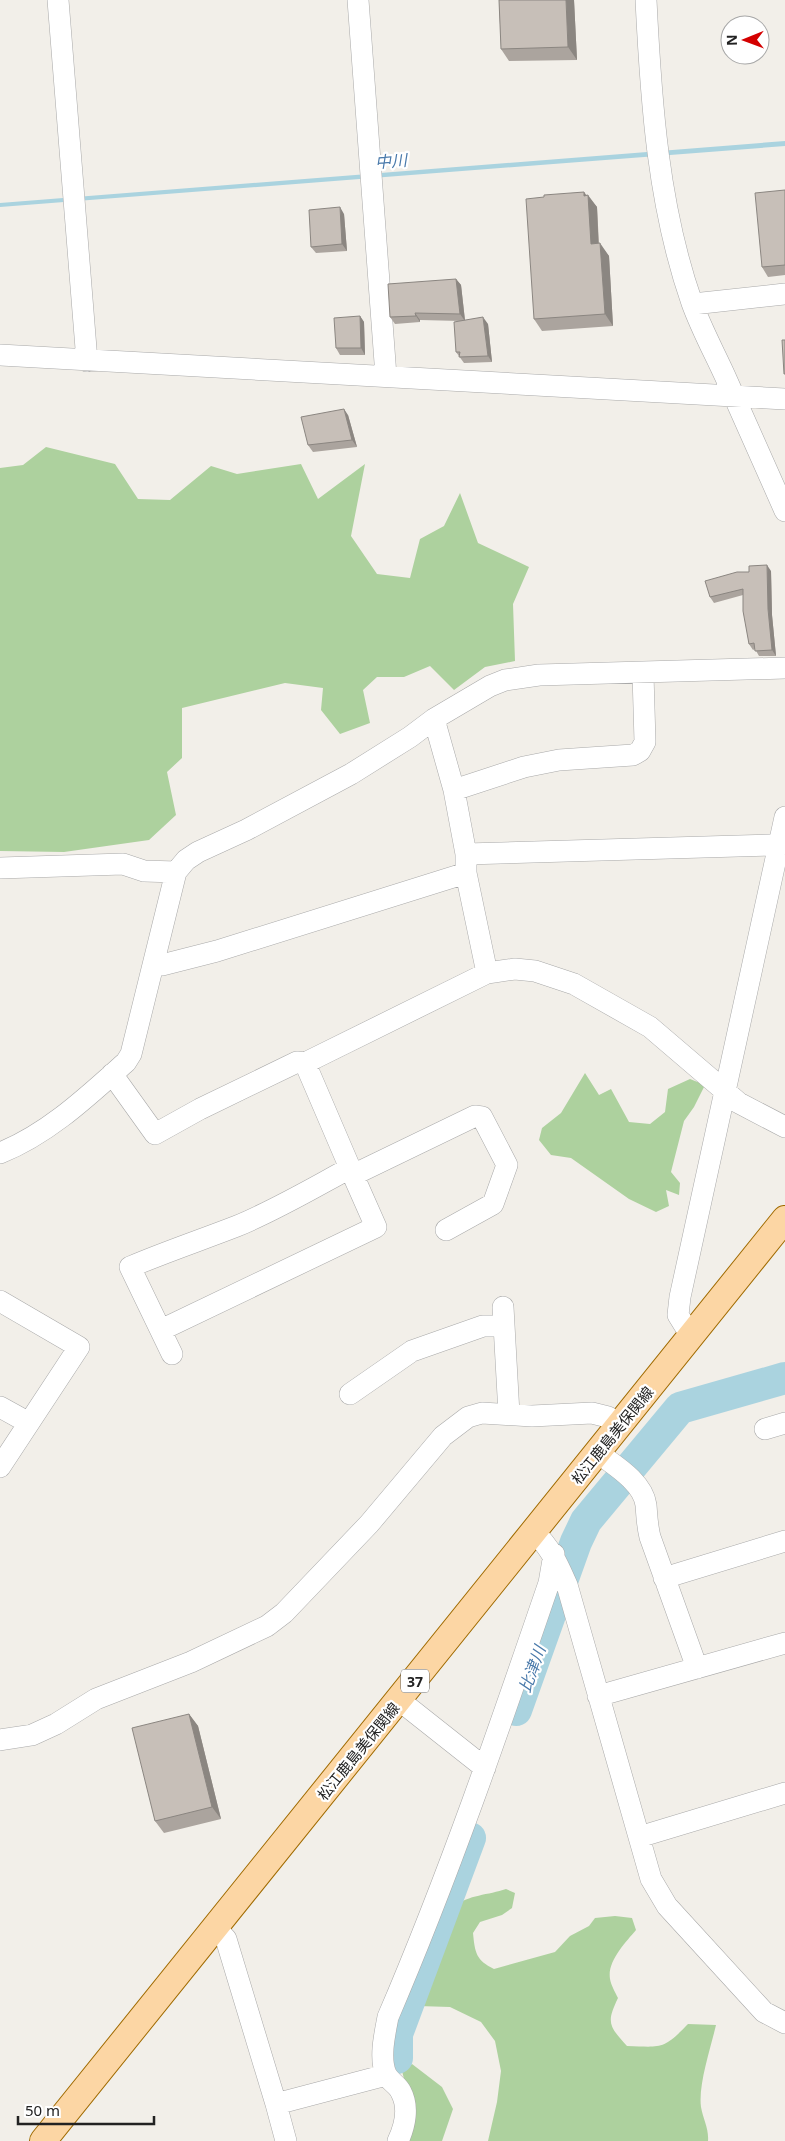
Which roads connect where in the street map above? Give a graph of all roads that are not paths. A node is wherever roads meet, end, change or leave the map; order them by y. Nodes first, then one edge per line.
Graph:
1 (58, 0) edge
2 (358, 0) edge
3 (646, 0) edge
4 (785, 294) edge
5 (693, 304) junction
6 (0, 355) edge
7 (87, 361) junction
8 (386, 376) junction
9 (734, 396) junction
10 (785, 399) edge
11 (785, 511) edge
12 (785, 668) edge
13 (642, 674) junction
14 (434, 720) junction
15 (454, 790) junction
16 (785, 817) edge
17 (779, 846) junction
18 (466, 864) junction
19 (0, 868) edge
20 (176, 872) junction
21 (155, 963) junction
22 (488, 973) junction
23 (305, 1063) junction
24 (112, 1074) junction
25 (725, 1091) junction
26 (785, 1127) edge
27 (0, 1153) edge
28 (351, 1172) junction
29 (785, 1219) edge
30 (446, 1230) dead end
31 (0, 1301) edge
32 (161, 1330) junction
33 (690, 1336) junction
34 (172, 1354) dead end
35 (350, 1394) dead end
36 (0, 1408) edge
37 (509, 1414) junction
38 (29, 1423) junction
39 (621, 1424) junction
40 (785, 1424) edge
41 (765, 1429) dead end
42 (598, 1453) junction
43 (0, 1467) edge
44 (534, 1532) junction
45 (785, 1541) edge
46 (556, 1560) junction
47 (664, 1578) junction
48 (785, 1642) edge
49 (697, 1668) junction
50 (598, 1696) junction
51 (400, 1700) junction
52 (0, 1740) edge
53 (485, 1768) junction
54 (785, 1793) edge
55 (639, 1837) junction
56 (216, 1928) junction
57 (785, 2023) edge
58 (386, 2075) junction
59 (276, 2104) junction
60 (43, 2141) edge
61 (286, 2141) edge
62 (398, 2141) edge

1 - 7 street
2 - 8 street
3 - 5 street
4 - 5 street
5 - 9 street
6 - 7 street
7 - 8 street
8 - 9 street
9 - 10 street
9 - 11 street
12 - 13 street
13 - 14 street
13 - 15 street
14 - 15 street
14 - 20 street
15 - 18 street
16 - 17 street
17 - 18 street
17 - 25 street
18 - 21 street
18 - 22 street
19 - 20 street
20 - 21 street
21 - 24 street
22 - 23 street
22 - 25 street
23 - 24 street
23 - 28 street
24 - 27 street
25 - 26 street
25 - 33 street
28 - 30 street
28 - 32 street
28 - 32 street
29 - 33 main road, 松江鹿島美保関線 / 37
31 - 38 street
32 - 34 street
33 - 39 main road, 松江鹿島美保関線 / 37
35 - 37 street
36 - 38 street
37 - 39 street
37 - 52 street
38 - 43 street
39 - 42 main road, 松江鹿島美保関線 / 37
40 - 41 street
42 - 44 main road, 松江鹿島美保関線 / 37
42 - 47 street
44 - 46 street
44 - 51 main road, 松江鹿島美保関線 / 37
45 - 47 street
46 - 50 street
46 - 53 street
47 - 49 street
48 - 49 street
49 - 50 street
50 - 55 street
51 - 53 street
51 - 56 main road, 松江鹿島美保関線 / 37
53 - 58 street
54 - 55 street
55 - 57 street
56 - 59 street
56 - 60 main road, 松江鹿島美保関線 / 37
58 - 59 street
58 - 62 street
59 - 61 street

